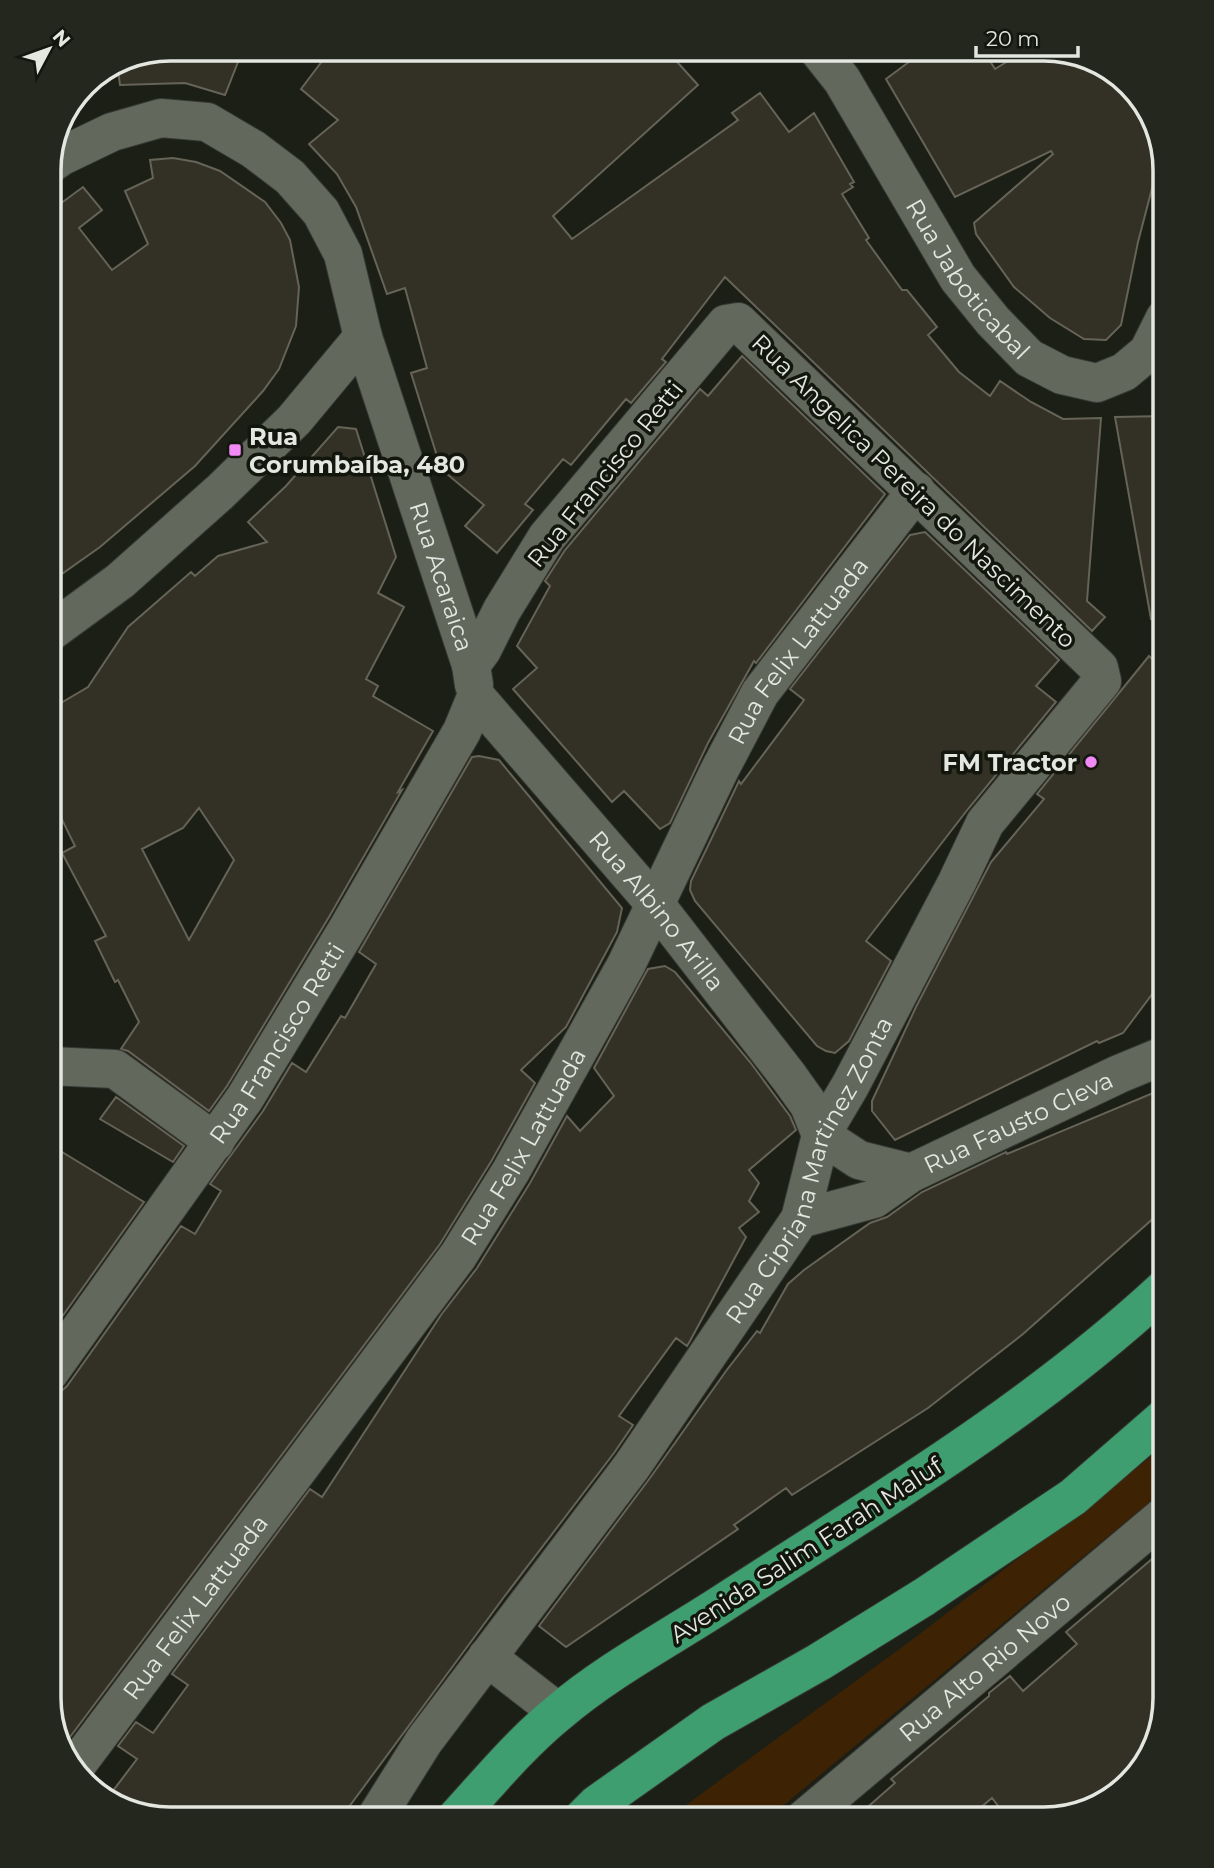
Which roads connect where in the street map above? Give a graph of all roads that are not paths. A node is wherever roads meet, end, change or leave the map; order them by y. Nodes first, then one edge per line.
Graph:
1 (827, 61) edge
2 (62, 156) edge
3 (726, 324) joint
4 (363, 337) junction
5 (1153, 341) edge
6 (916, 491) junction
7 (61, 624) edge
8 (1099, 668) joint
9 (474, 681) junction
10 (656, 904) junction
11 (1153, 1060) edge
12 (61, 1067) edge
13 (821, 1135) junction
14 (215, 1142) junction
15 (911, 1173) junction
16 (800, 1219) junction
17 (1153, 1298) edge
18 (61, 1356) edge
19 (1153, 1427) edge
20 (1153, 1526) edge
21 (487, 1657) junction
22 (558, 1712) junction
23 (81, 1759) edge
24 (383, 1807) edge
25 (467, 1807) edge
26 (594, 1807) edge
27 (818, 1807) edge

1 - 5 street, Rua Jaboticabal
2 - 4 street, Rua Acaraica
3 - 6 street, Rua Angelica Pereira do Nascimento
3 - 9 street, Rua Francisco Retti
4 - 7 street
4 - 9 street, Rua Acaraica
6 - 8 street, Rua Angelica Pereira do Nascimento
6 - 10 street, Rua Felix Lattuada
8 - 13 street, Rua Cipriana Martinez Zonta
9 - 10 street, Rua Albino Arilla
9 - 14 street, Rua Francisco Retti
10 - 13 street, Rua Albino Arilla
10 - 23 street, Rua Felix Lattuada
11 - 15 street, Rua Fausto Cleva
12 - 14 street
13 - 15 street, Rua Fausto Cleva
13 - 16 street, Rua Cipriana Martinez Zonta
14 - 18 street, Rua Francisco Retti
15 - 16 street, Rua Fausto Cleva
16 - 21 street, Rua Cipriana Martinez Zonta
17 - 22 highway, Avenida Salim Farah Maluf
19 - 26 highway
20 - 27 street, Rua Alto Rio Novo
21 - 22 street
21 - 24 street, Rua Cipriana Martinez Zonta
22 - 25 highway, Avenida Salim Farah Maluf

